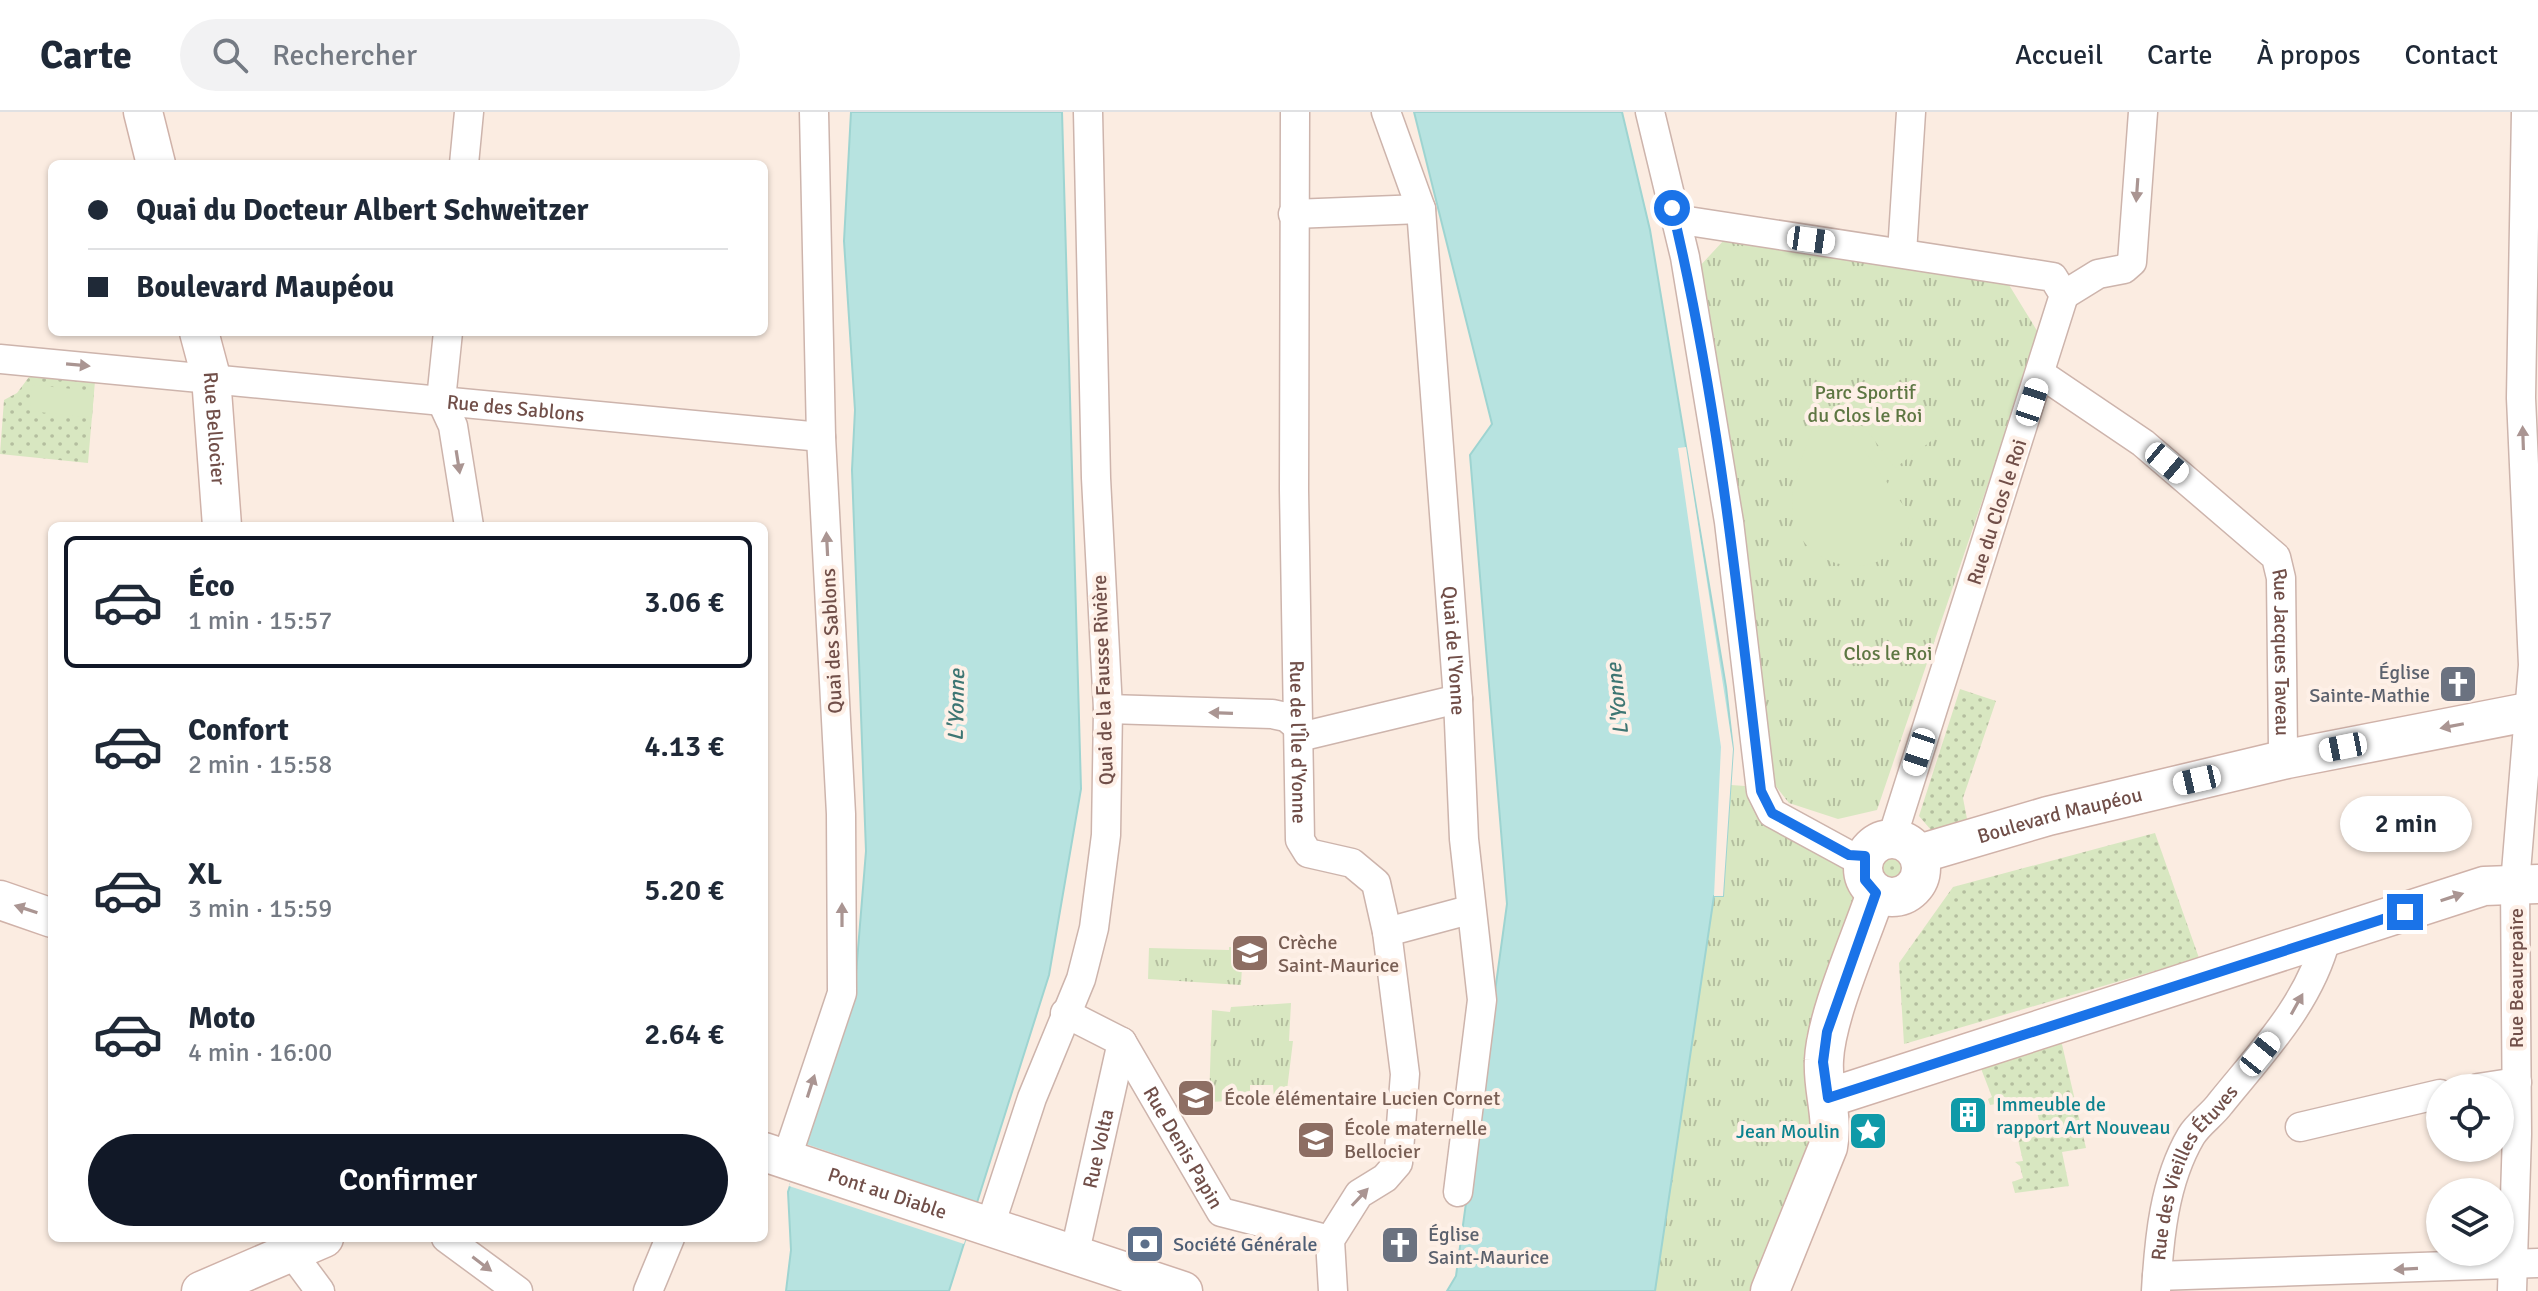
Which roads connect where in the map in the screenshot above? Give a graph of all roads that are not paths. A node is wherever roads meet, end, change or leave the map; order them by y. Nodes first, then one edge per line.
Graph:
1 (143, 112) edge
2 (469, 112) edge
3 (814, 112) edge
4 (1088, 112) edge
5 (1295, 112) edge
6 (1386, 112) edge
7 (1650, 112) edge
8 (1911, 112) edge
9 (2143, 112) edge
10 (2526, 112) edge
11 (155, 160) edge
12 (464, 160) edge
13 (1421, 209) junction
14 (1293, 214) junction
15 (1675, 219) junction
16 (1902, 253) junction
17 (2064, 295) junction
18 (200, 336) edge
19 (448, 336) edge
20 (0, 359) edge
21 (2041, 374) junction
22 (211, 377) junction
23 (441, 400) junction
24 (821, 437) junction
25 (222, 522) edge
26 (468, 522) edge
27 (1458, 699) junction
28 (1108, 709) junction
29 (2533, 711) edge
30 (1296, 724) junction
31 (2287, 759) junction
32 (1892, 849) junction
33 (2527, 884) edge
34 (1876, 893) junction
35 (0, 900) edge
36 (1469, 910) junction
37 (48, 917) edge
38 (1387, 932) junction
39 (2326, 939) junction
40 (2526, 959) edge
41 (1065, 1013) junction
42 (1122, 1042) junction
43 (2514, 1082) edge
44 (2517, 1082) junction
45 (2426, 1097) edge
46 (1828, 1098) junction
47 (2300, 1127) dead end
48 (782, 1159) edge
49 (1458, 1192) dead end
50 (980, 1226) junction
51 (1330, 1240) junction
52 (451, 1242) edge
53 (668, 1242) edge
54 (301, 1243) edge
55 (1074, 1256) junction
56 (2521, 1273) edge
57 (1135, 1284) edge
58 (2156, 1284) edge
59 (201, 1291) edge
60 (320, 1291) edge
61 (518, 1291) edge
62 (648, 1291) edge
63 (1183, 1291) edge
64 (1333, 1291) edge
65 (1770, 1291) edge

1 - 11 main road
2 - 12 street
3 - 24 street, Quai des Sablons
4 - 28 street, Quai de la Fausse Rivière
5 - 14 street, Rue de l'Île d'Yonne
6 - 13 street, Quai de l'Yonne
7 - 15 street
8 - 16 street
9 -> 17 street
29 -> 10 street, Rue Beaurepaire
13 - 14 street
13 - 27 street, Quai de l'Yonne
14 - 30 street, Rue de l'Île d'Yonne
15 - 16 street
15 - 32 street
16 - 17 street
17 - 21 street, Rue du Clos le Roi
18 - 22 main road, Rue Bellocier
19 - 23 street
20 -> 22 street, Rue des Sablons
21 - 31 street, Rue Jacques Taveau
21 - 32 street, Rue du Clos le Roi
22 - 23 street, Rue des Sablons
22 - 25 main road, Rue Bellocier
23 - 24 street, Rue des Sablons
23 -> 26 street
48 -> 24 street, Quai des Sablons
27 - 30 street
27 - 36 street, Quai de l'Yonne
30 -> 28 street
28 - 41 street, Quai de la Fausse Rivière
29 -> 31 main road, Boulevard Maupéou
29 - 33 street, Rue Beaurepaire
30 - 38 street, Rue de l'Île d'Yonne
31 - 32 main road, Boulevard Maupéou
32 - 34 main road
32 - 34 main road
39 -> 33 main road
33 - 40 street, Rue Beaurepaire
34 - 46 main road
37 -> 35 main road
36 - 38 street
36 - 49 street, Quai de l'Yonne
51 -> 38 street, Rue de l'Île d'Yonne
39 - 46 main road
58 -> 39 street, Rue des Vieilles Étuves
40 - 44 street, Rue Beaurepaire
41 - 42 street
41 - 50 street, Quai de la Fausse Rivière
42 - 51 street, Rue Denis Papin
42 - 55 street, Rue Volta
43 - 44 street
44 - 56 street, Rue Beaurepaire
45 - 47 street
46 - 65 main road
48 - 50 main road, Pont au Diable
50 - 55 main road, Pont au Diable
51 - 64 street
52 -> 61 street
53 - 62 street
54 - 59 main road
54 - 60 street
55 - 57 main road, Pont au Diable
56 -> 58 street
57 - 63 main road, Pont au Diable

